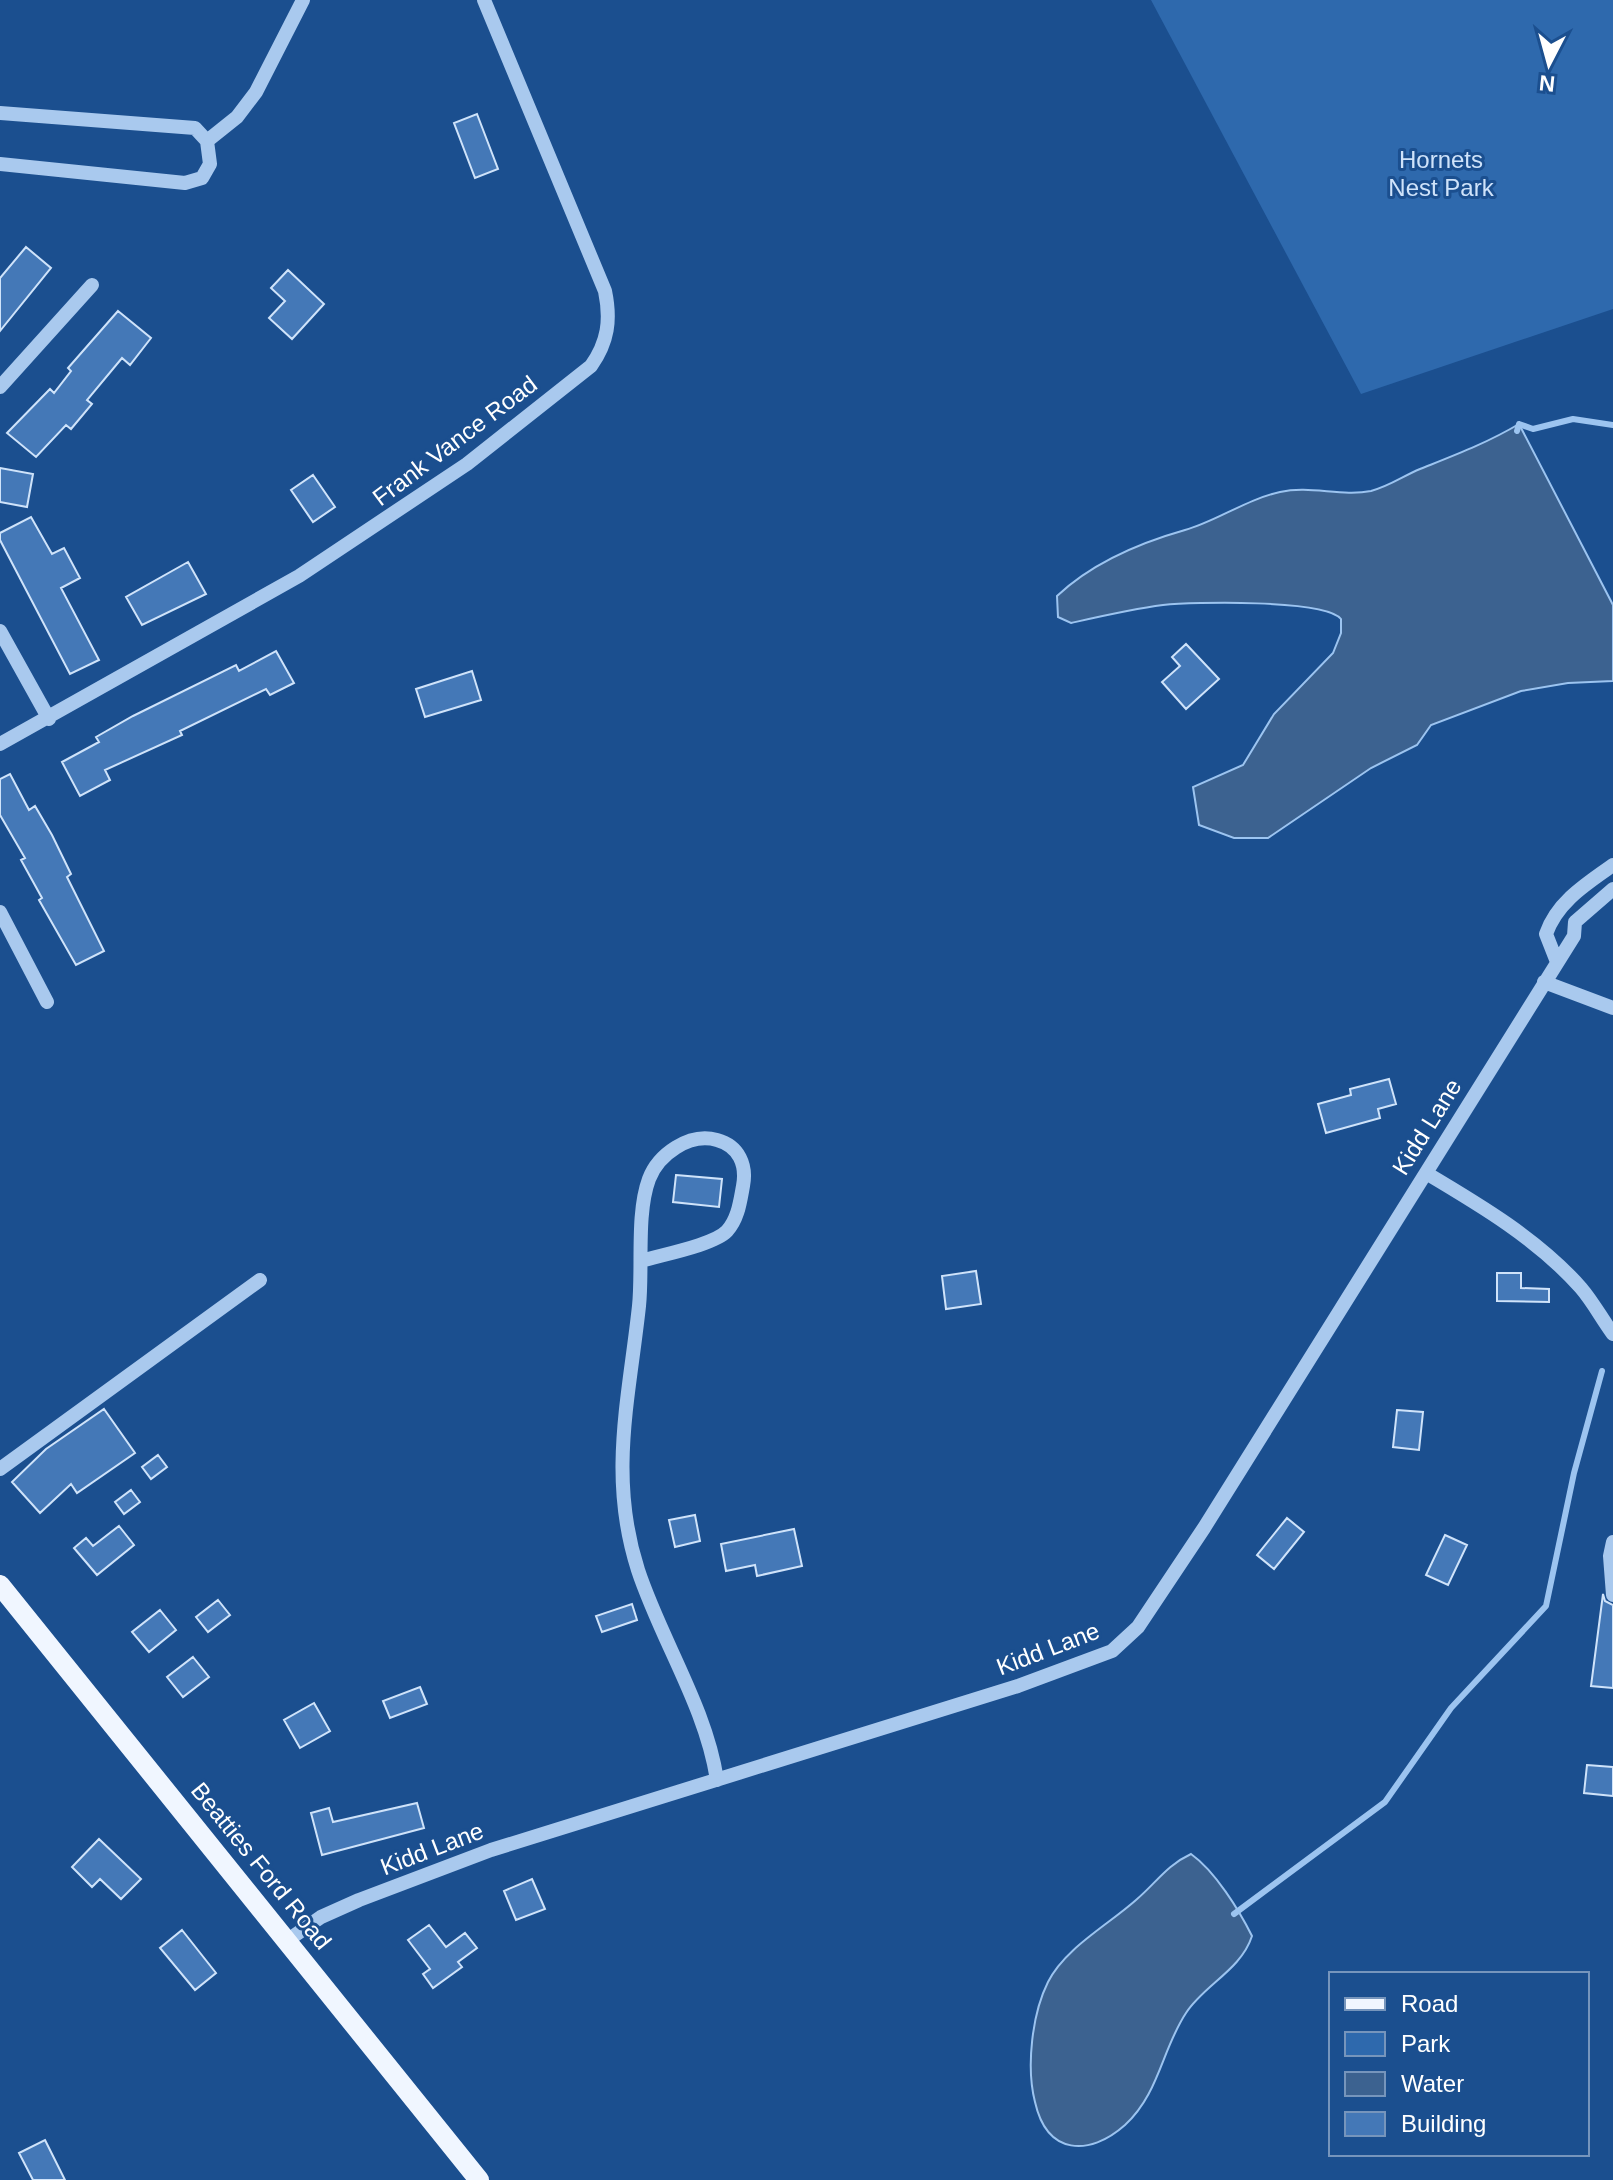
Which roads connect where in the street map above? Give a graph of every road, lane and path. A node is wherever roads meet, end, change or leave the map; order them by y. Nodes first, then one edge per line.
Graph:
1 (303, 0) edge
2 (484, 0) edge
3 (0, 113) edge
4 (207, 141) junction
5 (0, 164) edge
6 (92, 285) dead end
7 (0, 387) edge
8 (0, 631) edge
9 (49, 719) junction
10 (0, 744) edge
11 (1613, 865) edge
12 (1613, 889) edge
13 (0, 912) edge
14 (1557, 962) junction
15 (1544, 982) junction
16 (47, 1002) dead end
17 (1613, 1008) edge
18 (1426, 1173) junction
19 (641, 1261) junction
20 (260, 1280) dead end
21 (1613, 1334) edge
22 (0, 1469) edge
23 (1613, 1542) edge
24 (0, 1585) edge
25 (1613, 1595) edge
26 (717, 1780) junction
27 (288, 1940) junction
28 (479, 2180) edge

1 - 4 street
2 - 9 street, Frank Vance Road
3 - 4 street
4 - 5 street
6 - 7 street
8 - 9 street
9 - 10 street, Frank Vance Road
11 - 14 street
12 - 14 street, Kidd Lane
13 - 16 street
14 - 15 street, Kidd Lane
15 - 17 street
15 - 18 street, Kidd Lane
18 - 21 street
18 - 26 street, Kidd Lane
19 - 19 street
19 - 26 street
20 - 22 street
23 - 25 street
24 - 27 main road, Beatties Ford Road
26 - 27 street, Kidd Lane
27 - 28 main road, Beatties Ford Road

